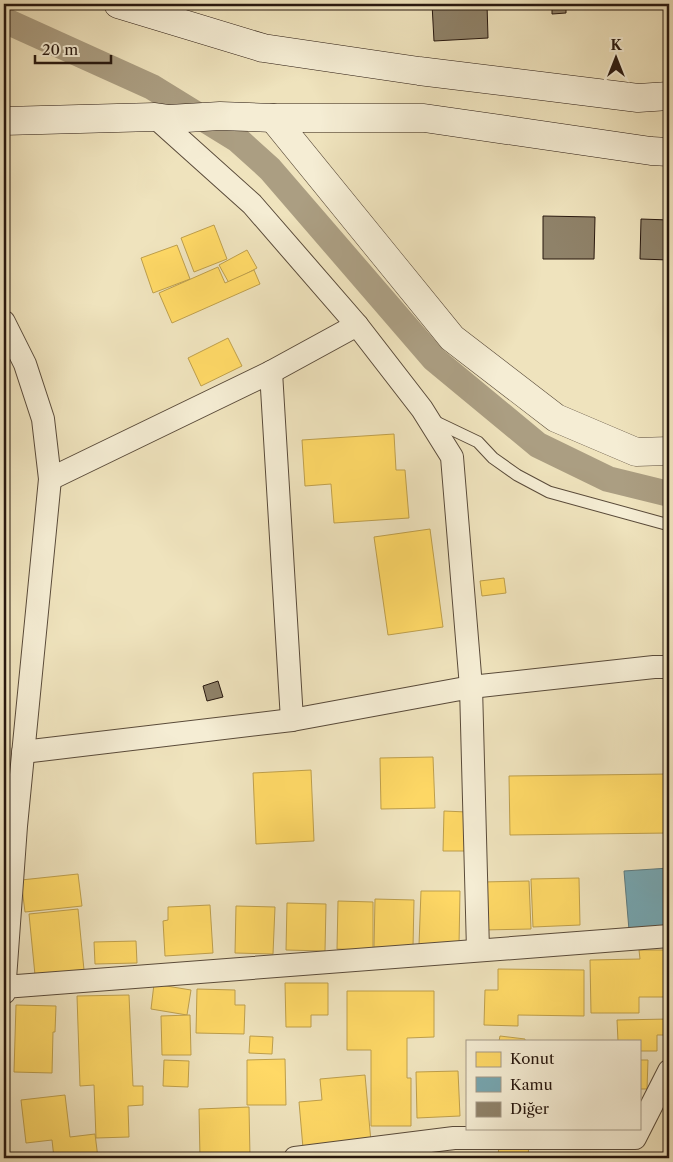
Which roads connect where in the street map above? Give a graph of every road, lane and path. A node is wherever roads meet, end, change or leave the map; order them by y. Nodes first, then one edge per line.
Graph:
1 (128, 5) edge
2 (669, 96) edge
3 (162, 118) junction
4 (273, 118) junction
5 (4, 121) edge
6 (669, 152) edge
7 (4, 322) edge
8 (356, 325) junction
9 (272, 372) junction
10 (426, 417) junction
11 (669, 451) edge
12 (50, 479) junction
13 (669, 525) edge
14 (669, 667) edge
15 (471, 687) junction
16 (292, 720) junction
17 (23, 752) junction
18 (10, 824) edge
19 (669, 936) edge
20 (478, 950) junction
21 (4, 987) edge
22 (4, 993) edge
23 (667, 1082) edge
24 (454, 1148) edge
25 (295, 1158) edge

1 - 2 main road
3 - 4 main road
3 - 5 main road
3 - 8 street
4 - 6 main road
4 - 11 main road
7 - 12 street
8 - 9 street
8 - 10 street
9 - 12 street
9 - 16 street
10 - 13 lane
10 - 15 street
12 - 17 street
14 - 15 street
15 - 16 street
15 - 20 street
16 - 17 street
17 - 18 street
18 - 21 street
19 - 20 street
20 - 21 street
21 - 22 street
23 - 24 street
24 - 25 street

